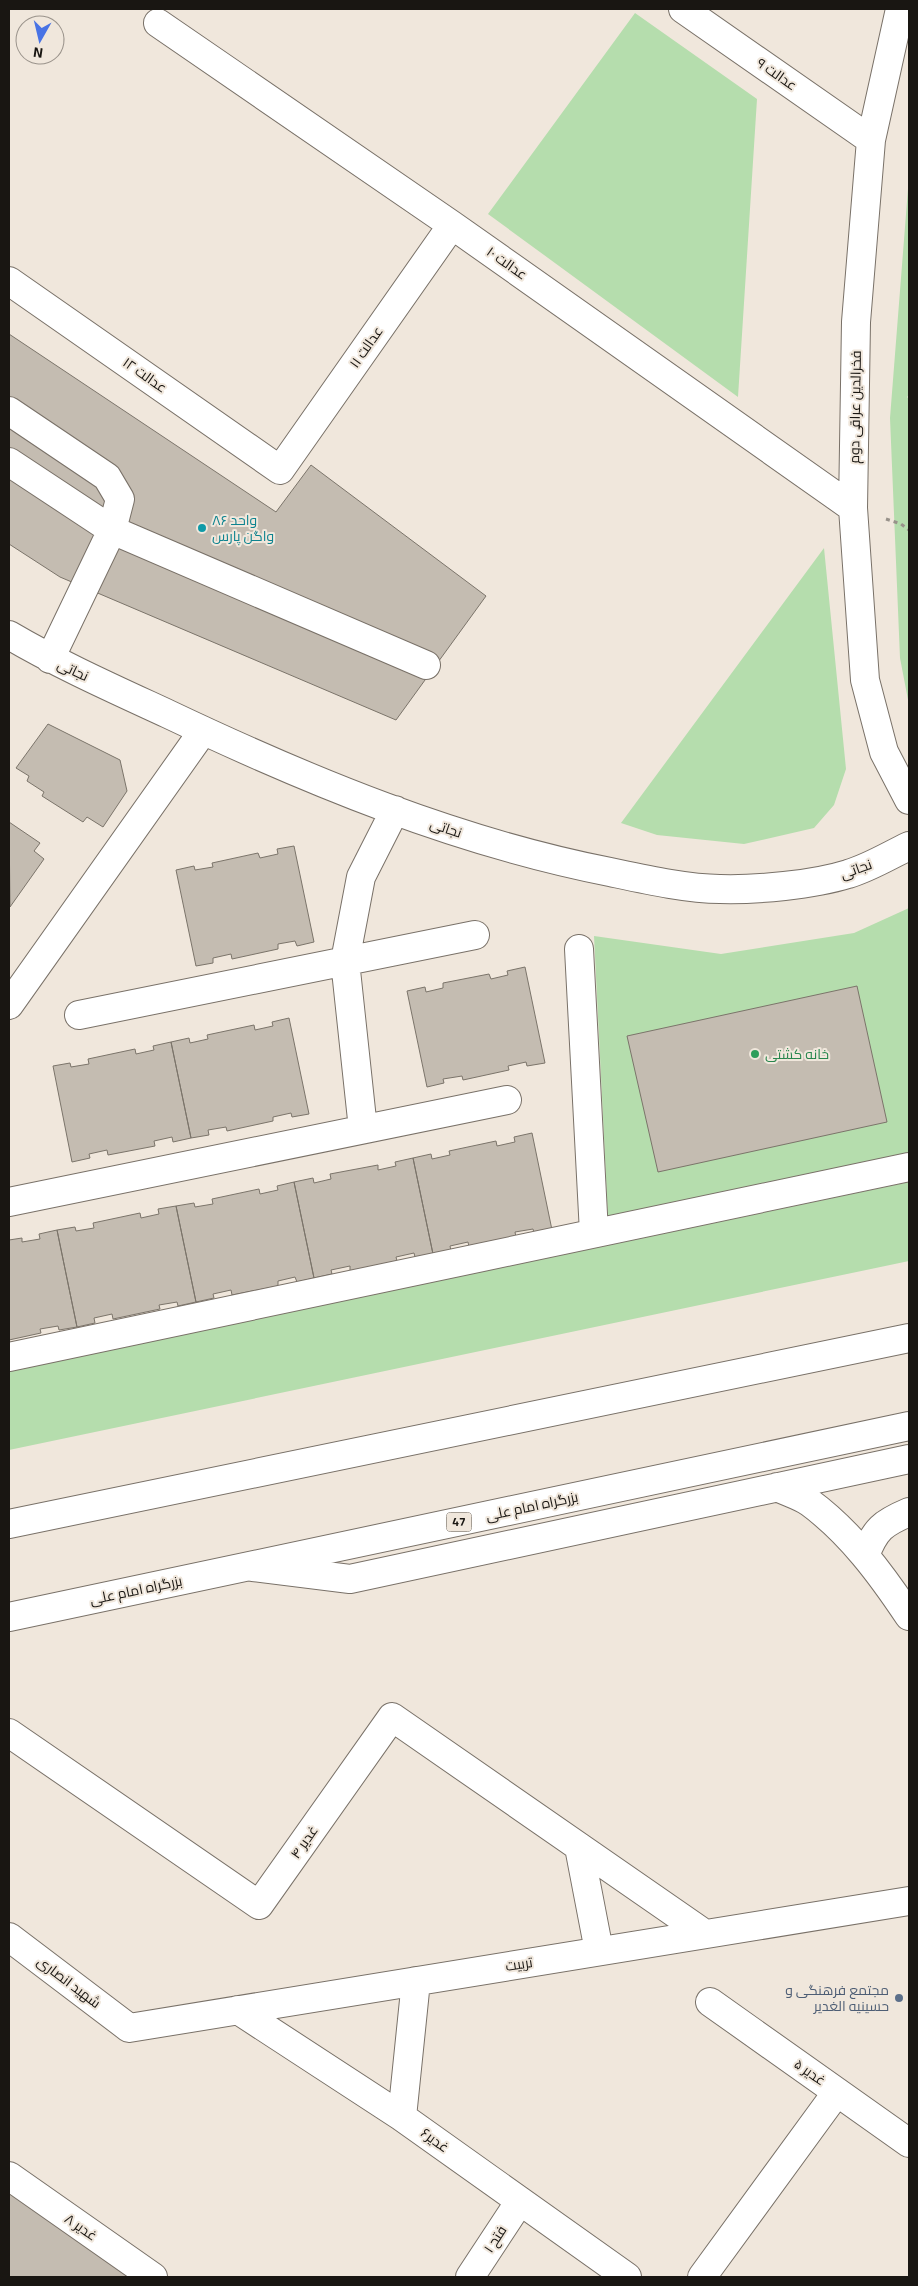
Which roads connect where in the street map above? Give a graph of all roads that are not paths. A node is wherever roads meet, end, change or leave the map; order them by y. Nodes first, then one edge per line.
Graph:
1 (683, 9) edge
2 (900, 9) edge
3 (158, 23) dead end
4 (870, 140) junction
5 (452, 225) junction
6 (9, 281) edge
7 (9, 411) edge
8 (9, 462) edge
9 (280, 470) joint
10 (853, 508) junction
11 (112, 530) junction
12 (9, 635) edge
13 (50, 659) junction
14 (426, 665) dead end
15 (203, 731) junction
16 (909, 800) edge
17 (395, 810) junction
18 (909, 846) edge
19 (475, 935) dead end
20 (580, 949) dead end
21 (345, 961) junction
22 (9, 1005) edge
23 (79, 1015) dead end
24 (507, 1100) dead end
25 (364, 1129) junction
26 (909, 1167) edge
27 (9, 1202) edge
28 (594, 1233) junction
29 (904, 1337) edge
30 (9, 1356) edge
31 (909, 1426) edge
32 (909, 1459) edge
33 (777, 1487) junction
34 (909, 1512) edge
35 (9, 1524) edge
36 (865, 1556) junction
37 (249, 1566) junction
38 (909, 1616) edge
39 (9, 1617) edge
40 (9, 1733) edge
41 (579, 1847) junction
42 (909, 1901) edge
43 (705, 1934) junction
44 (9, 1937) edge
45 (599, 1951) junction
46 (416, 1981) junction
47 (710, 2002) dead end
48 (238, 2010) junction
49 (129, 2028) joint
50 (837, 2092) junction
51 (402, 2117) junction
52 (909, 2143) edge
53 (9, 2176) edge
54 (520, 2201) junction
55 (153, 2277) edge
56 (470, 2277) edge
57 (627, 2277) edge
58 (702, 2277) edge

1 - 4 main road, عدالت ۹
2 - 4 main road, فخرالدین عراقی دوم
3 - 5 main road, عدالت ۱۰
4 - 10 main road, فخرالدین عراقی دوم
5 - 9 main road, عدالت ۱۱
5 - 10 main road, عدالت ۱۰
6 - 9 main road, عدالت ۱۲
7 - 11 main road
8 - 11 main road
10 - 16 main road, فخرالدین عراقی دوم
11 - 13 main road
11 - 14 main road
12 - 13 main road, نجاتی
13 - 15 main road, نجاتی
15 - 17 main road, نجاتی
15 - 22 main road
17 - 18 main road, نجاتی
17 - 21 main road
19 - 21 main road
20 - 28 main road
21 - 23 main road
21 - 25 main road
24 - 25 main road
25 - 27 main road
26 - 28 main road
28 - 30 main road
29 - 35 main road
31 - 37 main road, بزرگراه امام علی / 47
32 - 33 main road
33 - 36 main road
33 - 37 main road
34 - 36 main road
36 - 38 main road
37 - 39 main road, بزرگراه امام علی / 47
40 - 41 main road, غدیر ۴
41 - 43 main road, غدیر ۴
41 - 45 main road
42 - 43 main road, تربیت
43 - 45 main road, تربیت
44 - 49 main road, شهید انصاری
45 - 46 main road, تربیت
46 - 48 main road, تربیت
46 - 51 main road
47 - 50 main road, غدیر ۵
48 - 49 main road, تربیت
48 - 51 main road, غدیر۶
50 - 52 main road, غدیر ۵
50 - 58 main road
51 - 54 main road, غدیر۶
53 - 55 main road, غدیر ۸
54 - 56 main road, فتح ۱
54 - 57 main road, غدیر۶

